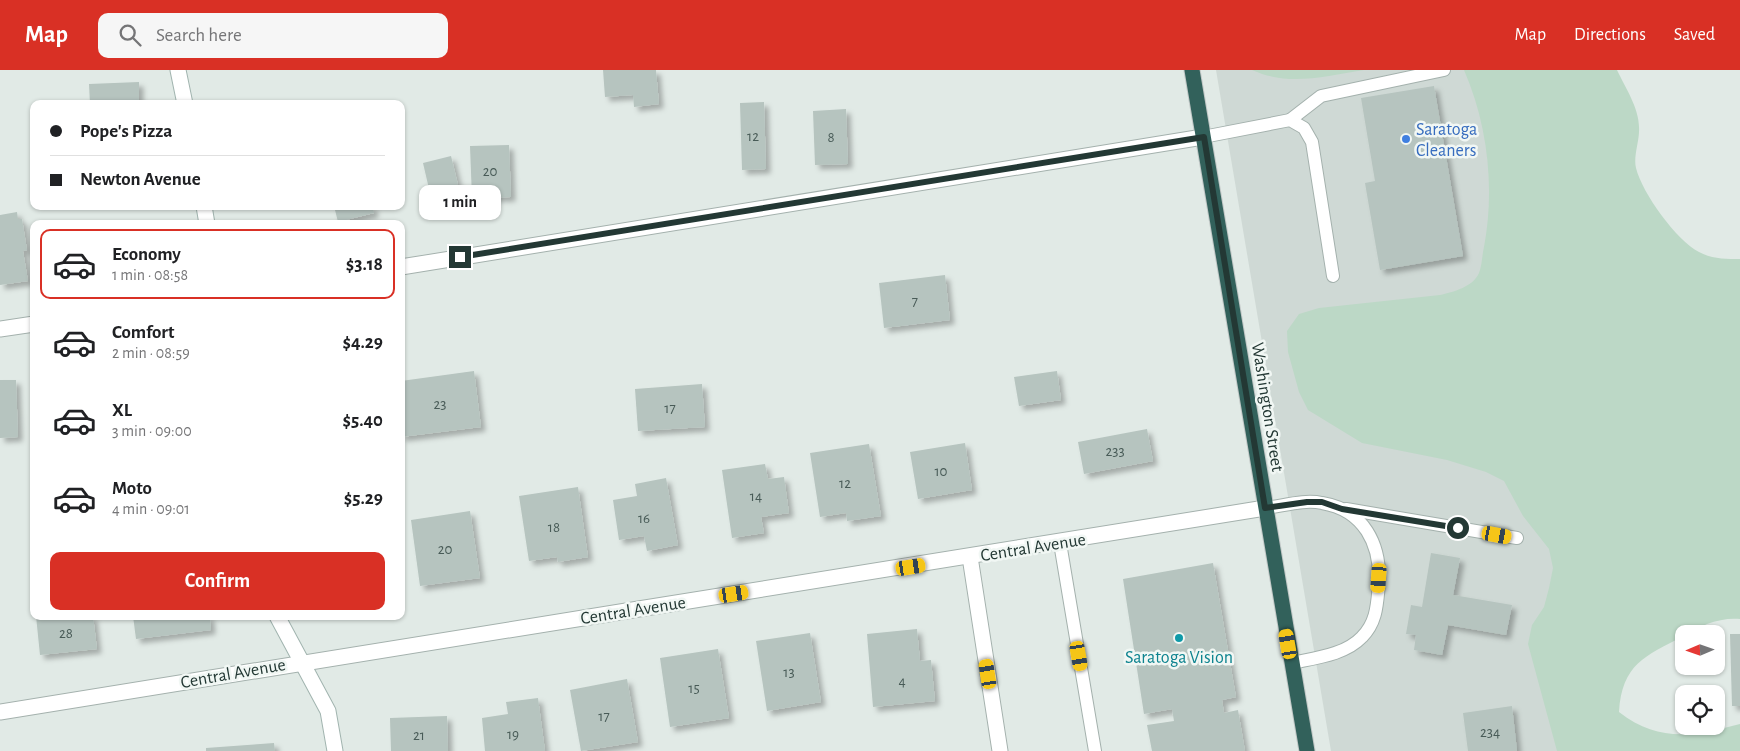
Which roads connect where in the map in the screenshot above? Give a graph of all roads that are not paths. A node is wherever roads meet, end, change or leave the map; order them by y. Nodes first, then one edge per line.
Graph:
1 (178, 70) edge
2 (1192, 70) edge
3 (1444, 70) edge
4 (184, 100) edge
5 (1290, 120) junction
6 (1204, 137) junction
7 (405, 266) edge
8 (1333, 276) dead end
9 (30, 325) edge
10 (0, 329) edge
11 (1265, 508) junction
12 (1342, 509) junction
13 (1516, 538) dead end
14 (1060, 543) junction
15 (970, 558) junction
16 (279, 620) edge
17 (302, 661) junction
18 (1292, 663) junction
19 (0, 712) edge
20 (335, 751) edge
21 (1000, 751) edge
22 (1095, 751) edge
23 (1307, 751) edge

1 - 4 street
2 - 6 highway, Washington Street
3 - 5 lane
5 - 6 lane
5 - 8 lane
6 - 7 street
6 - 11 highway, Washington Street
9 - 10 street
11 - 12 lane
11 - 14 street, Central Avenue
11 - 18 highway, Washington Street
12 - 13 lane
12 - 18 lane
14 - 15 street, Central Avenue
14 - 22 lane
15 - 17 street, Central Avenue
15 - 21 street
16 - 17 street
17 - 19 street, Central Avenue
17 - 20 street
18 - 23 highway, Washington Street

